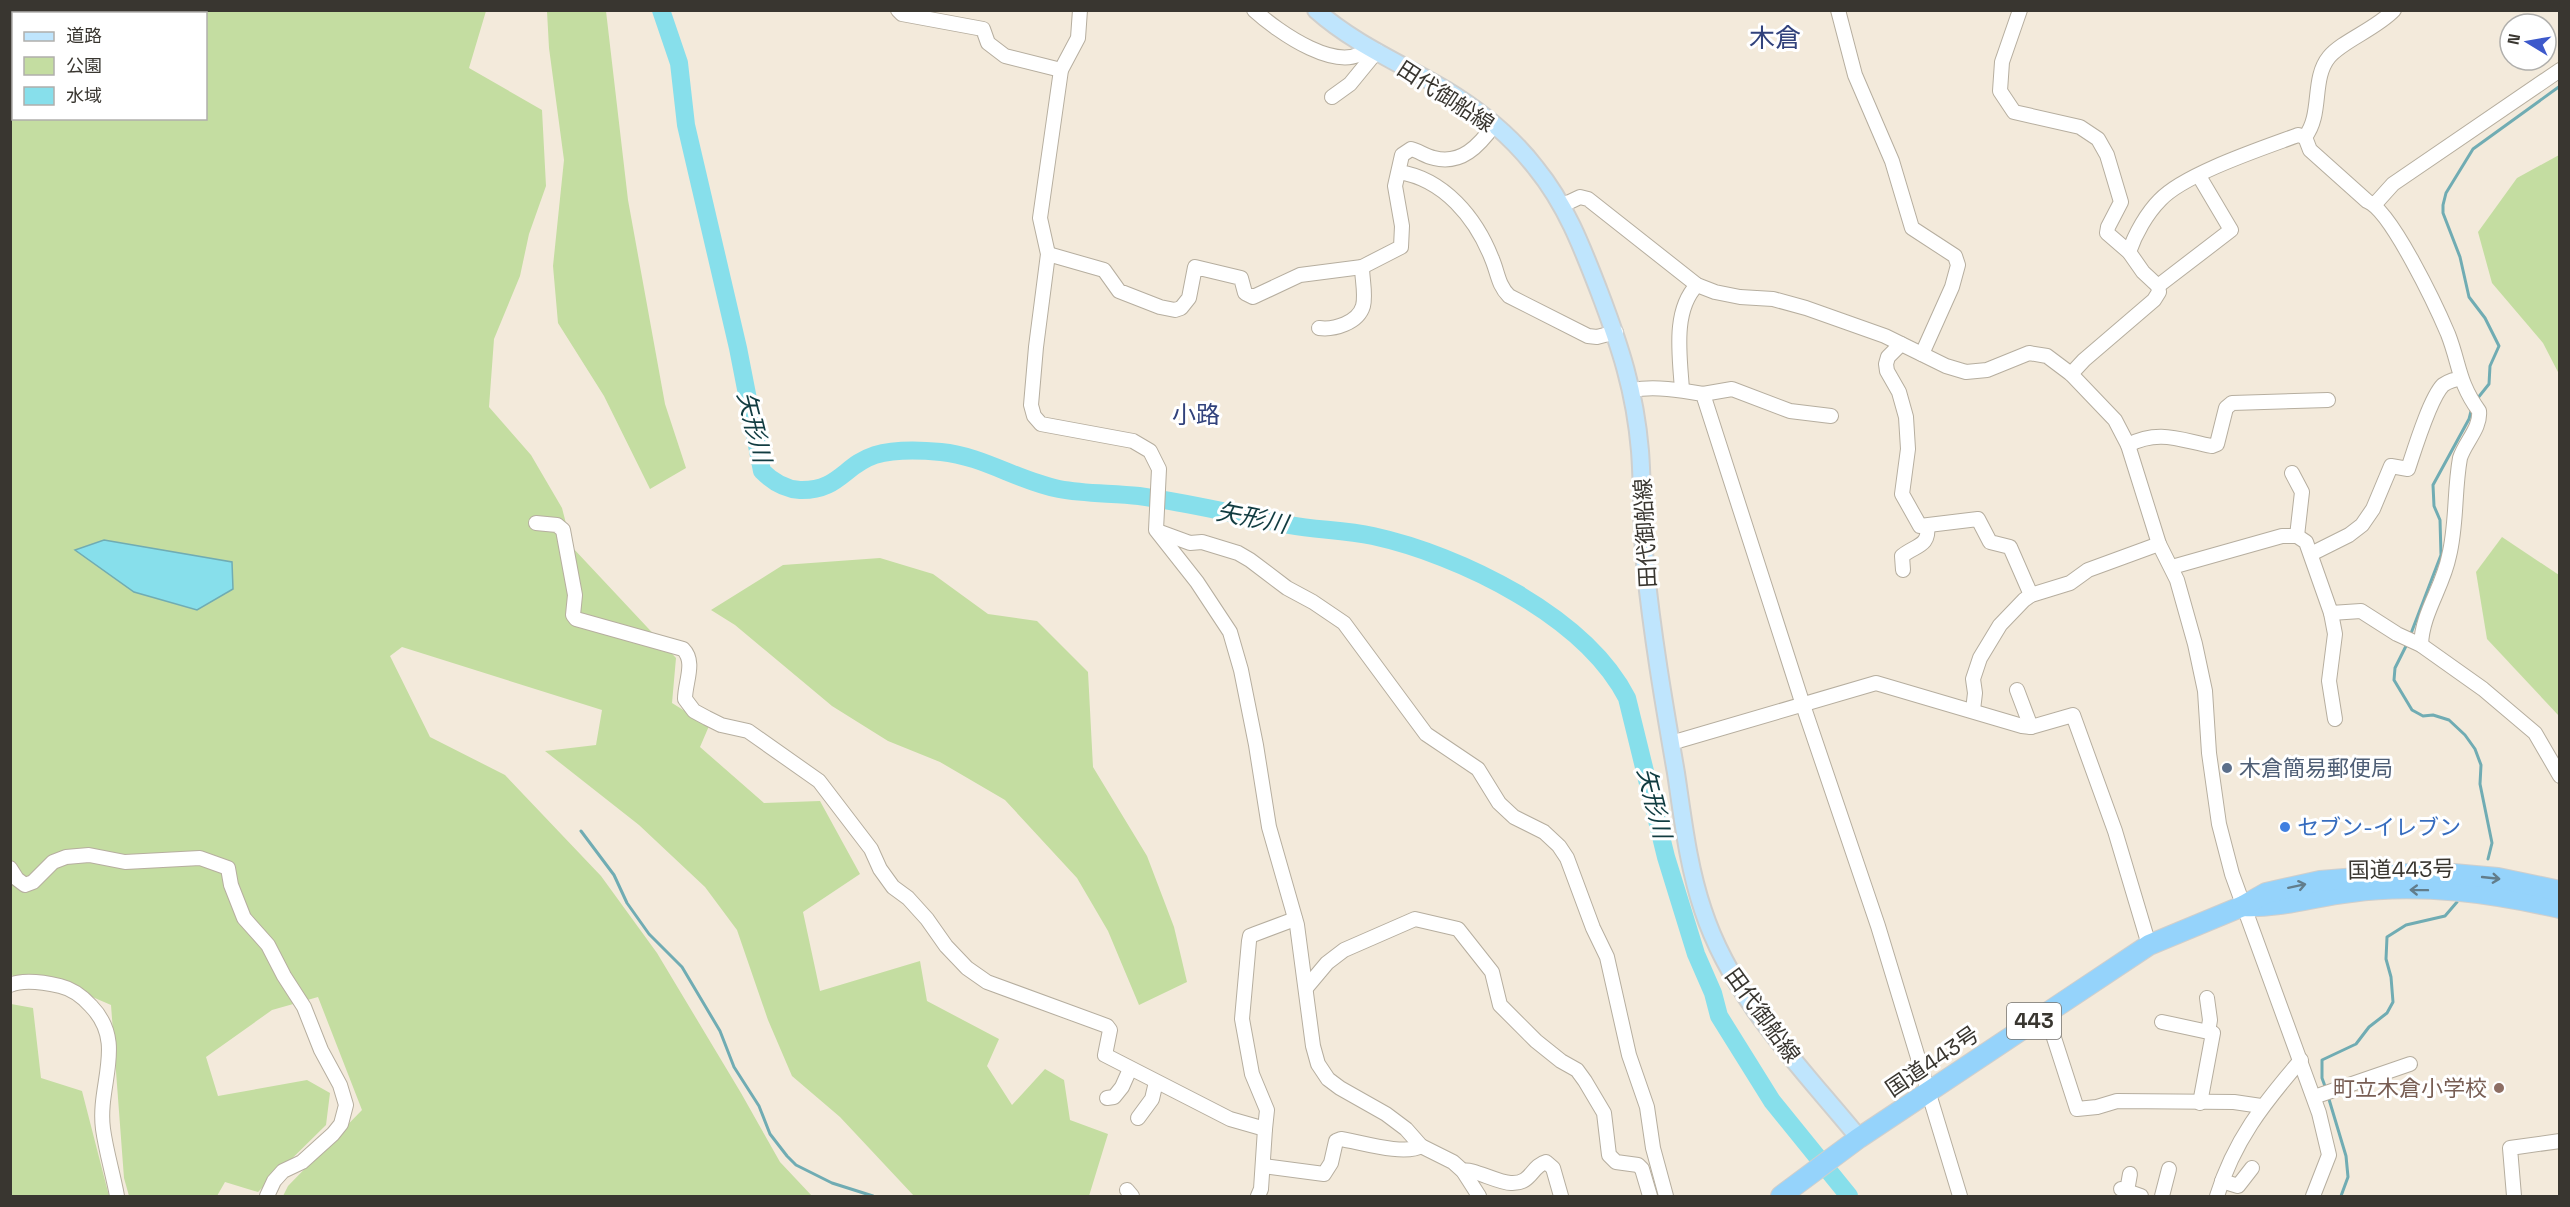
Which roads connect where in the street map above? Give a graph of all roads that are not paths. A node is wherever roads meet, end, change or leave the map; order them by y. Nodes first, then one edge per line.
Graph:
1 (898, 10) edge
2 (1080, 10) edge
3 (1254, 10) edge
4 (1316, 10) edge
5 (1838, 10) edge
6 (2020, 10) edge
7 (2394, 10) edge
8 (2383, 16) edge
9 (1373, 49) junction
10 (1060, 70) junction
11 (2559, 70) edge
12 (1332, 97) dead end
13 (1494, 125) junction
14 (2305, 137) junction
15 (1399, 172) junction
16 (2199, 176) junction
17 (2375, 204) junction
18 (1563, 205) junction
19 (2129, 252) junction
20 (1048, 254) junction
21 (1362, 267) junction
22 (1697, 285) junction
23 (2158, 286) junction
24 (1319, 328) dead end
25 (1616, 332) junction
26 (1901, 344) junction
27 (1922, 354) junction
28 (2071, 374) junction
29 (2461, 379) junction
30 (1632, 390) junction
31 (1682, 390) junction
32 (1703, 394) junction
33 (2328, 400) dead end
34 (1831, 416) dead end
35 (2128, 445) junction
36 (2292, 473) dead end
37 (536, 523) dead end
38 (1927, 526) junction
39 (1158, 527) junction
40 (2297, 536) junction
41 (2159, 544) junction
42 (2311, 554) junction
43 (2172, 567) junction
44 (1903, 570) dead end
45 (2031, 595) junction
46 (2331, 613) junction
47 (2419, 645) junction
48 (2017, 690) dead end
49 (1803, 705) junction
50 (1973, 710) junction
51 (2335, 718) dead end
52 (2031, 727) junction
53 (1671, 743) junction
54 (2559, 776) edge
55 (10, 868) edge
56 (2559, 891) edge
57 (2243, 906) junction
58 (2559, 908) edge
59 (1295, 919) junction
60 (2149, 945) junction
61 (10, 985) edge
62 (1306, 988) junction
63 (2207, 998) dead end
64 (2046, 1013) junction
65 (2162, 1022) dead end
66 (2208, 1032) junction
67 (2301, 1060) junction
68 (2410, 1064) dead end
69 (1130, 1069) junction
70 (1156, 1082) junction
71 (1928, 1094) junction
72 (2314, 1097) junction
73 (1107, 1098) dead end
74 (2200, 1103) junction
75 (2261, 1106) junction
76 (1138, 1118) dead end
77 (1265, 1128) junction
78 (1859, 1138) junction
79 (2559, 1141) edge
80 (1421, 1146) junction
81 (1263, 1166) junction
82 (2252, 1168) dead end
83 (2169, 1169) dead end
84 (1463, 1171) junction
85 (2130, 1174) dead end
86 (2222, 1181) junction
87 (1523, 1182) junction
88 (117, 1197) edge
89 (267, 1197) edge
90 (1258, 1197) edge
91 (1479, 1197) edge
92 (1525, 1197) edge
93 (1561, 1197) edge
94 (1650, 1197) edge
95 (1665, 1197) edge
96 (1781, 1197) edge
97 (1960, 1197) edge
98 (2141, 1197) edge
99 (2162, 1197) edge
100 (2217, 1197) edge
101 (2313, 1197) edge
102 (2514, 1197) edge

1 - 10 street
2 - 10 street
3 - 9 street
4 - 9 main road, 田代御船線
5 - 27 street
6 - 19 street
7 - 8 street
8 - 14 street
9 - 12 street
9 - 13 main road, 田代御船線
10 - 20 street
11 - 17 street
13 - 15 street
13 - 18 main road, 田代御船線
14 - 16 street
14 - 17 street
15 - 21 street
15 - 25 street
16 - 19 street
16 - 23 street
17 - 29 street
18 - 22 street
18 - 25 main road, 田代御船線
19 - 23 street
20 - 21 street
20 - 39 street
21 - 24 street
22 - 26 street
22 - 31 street
23 - 28 street
25 - 30 main road, 田代御船線
26 - 27 street
26 - 38 street
27 - 28 street
28 - 35 street
29 - 42 street
29 - 47 street
30 - 31 street
30 - 53 main road, 田代御船線
31 - 32 street
32 - 34 street
32 - 49 street
33 - 35 street
35 - 41 street
36 - 40 street
37 - 69 street
38 - 44 street
38 - 45 street
39 - 59 street
39 - 95 street
40 - 42 street
40 - 43 street
41 - 43 street
41 - 45 street
42 - 46 street
43 - 57 street
45 - 50 street
46 - 47 street
46 - 51 street
47 - 54 street
48 - 52 street
49 - 50 street
49 - 53 street
49 - 71 street
50 - 52 street
52 - 60 street
53 - 78 main road, 田代御船線
55 - 89 street
57 -> 56 highway, 国道443号 / 443
58 -> 57 highway, 国道443号 / 443
57 - 60 highway, 国道443号 / 443
57 - 67 street
59 - 62 street
59 - 77 street
60 - 64 highway, 国道443号 / 443
61 - 88 street
62 - 80 street
62 - 94 street
63 - 66 street
64 - 71 highway, 国道443号 / 443
64 - 74 street
65 - 66 street
66 - 74 street
67 - 72 street
67 - 75 street
68 - 72 street
69 - 70 street
69 - 73 street
70 - 76 street
70 - 77 street
71 - 78 highway, 国道443号 / 443
71 - 97 street
72 - 101 street
74 - 75 street
75 - 86 street
77 - 81 street
78 - 96 highway, 国道443号 / 443
79 - 102 street
80 - 81 street
80 - 84 street
81 - 90 street
82 - 86 street
83 - 99 street
84 - 87 street
84 - 91 street
85 - 98 street
86 - 100 street
87 - 92 street
87 - 93 street

